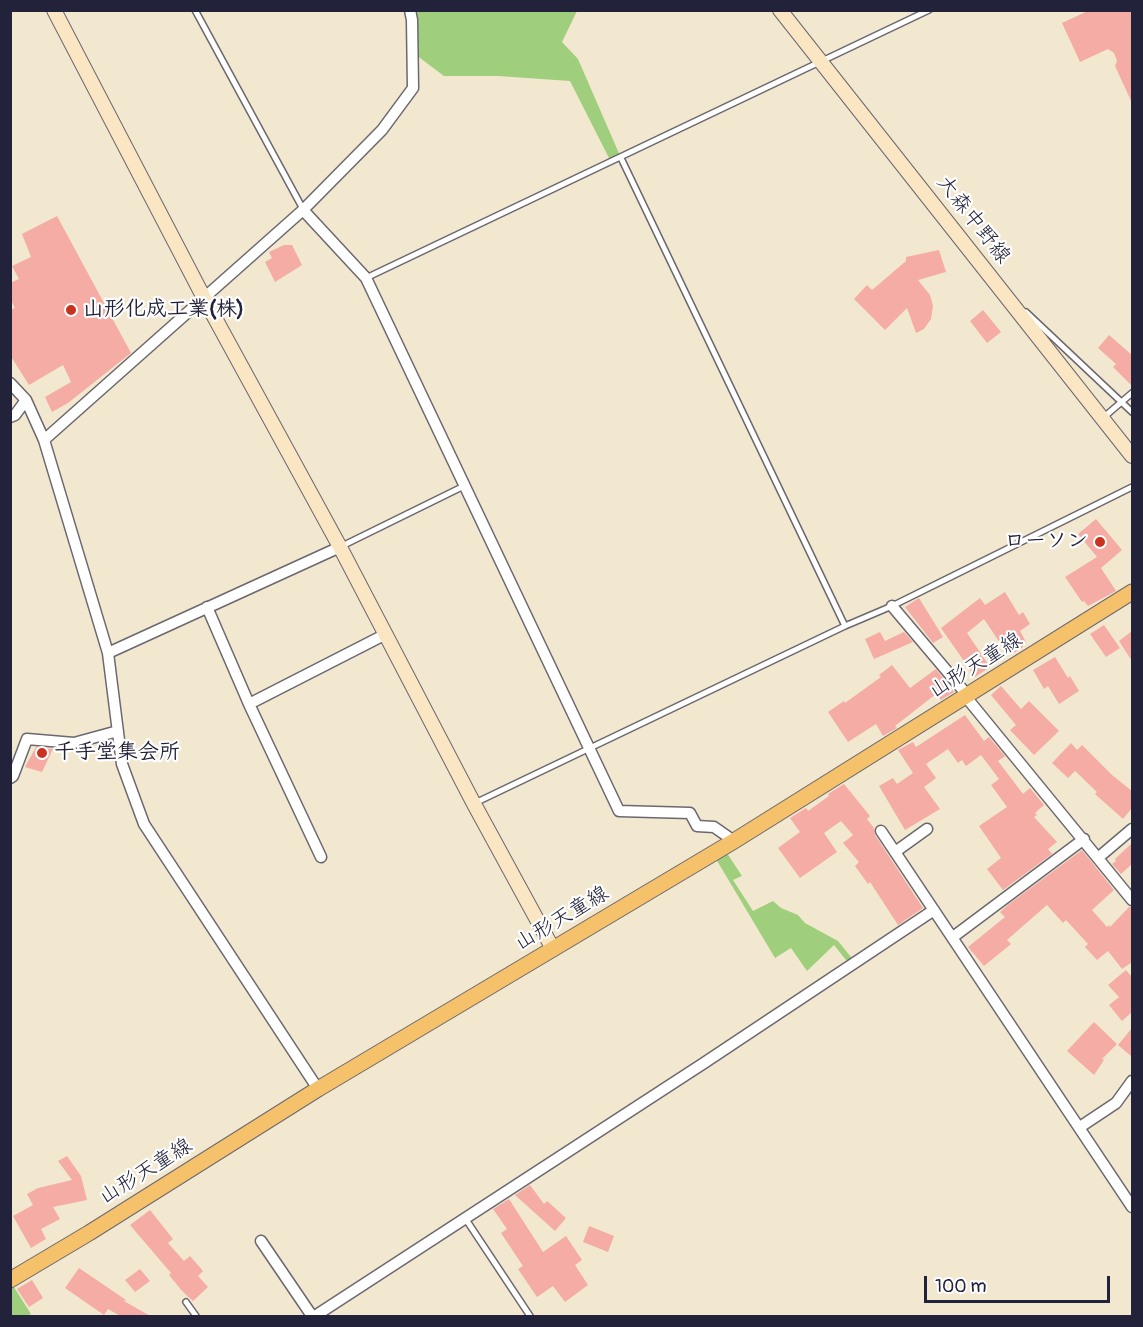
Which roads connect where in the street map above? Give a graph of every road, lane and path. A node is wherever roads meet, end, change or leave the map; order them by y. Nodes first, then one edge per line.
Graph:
1 (54, 10) edge
2 (195, 10) edge
3 (410, 10) edge
4 (780, 10) edge
5 (929, 10) edge
6 (820, 62) junction
7 (621, 158) junction
8 (303, 210) junction
9 (366, 278) junction
10 (1000, 288) junction
11 (204, 298) junction
12 (10, 383) edge
13 (1132, 393) edge
14 (26, 400) junction
15 (1122, 402) junction
16 (1132, 412) edge
17 (10, 417) edge
18 (1102, 418) junction
19 (44, 440) junction
20 (1132, 456) edge
21 (464, 486) junction
22 (1132, 487) edge
23 (340, 547) junction
24 (1132, 592) edge
25 (892, 606) junction
26 (207, 608) junction
27 (845, 626) junction
28 (386, 634) junction
29 (108, 653) junction
30 (967, 696) junction
31 (249, 704) junction
32 (118, 731) junction
33 (590, 747) junction
34 (10, 778) edge
35 (474, 804) junction
36 (1132, 829) edge
37 (927, 830) dead end
38 (881, 831) dead end
39 (1084, 839) junction
40 (734, 841) junction
41 (895, 852) junction
42 (321, 857) dead end
43 (1099, 857) junction
44 (1132, 900) edge
45 (934, 910) junction
46 (953, 937) junction
47 (553, 949) junction
48 (1132, 1081) edge
49 (318, 1089) junction
50 (1080, 1127) junction
51 (1132, 1206) edge
52 (465, 1218) junction
53 (261, 1241) dead end
54 (10, 1280) edge
55 (186, 1302) dead end
56 (195, 1317) edge
57 (313, 1317) edge
58 (530, 1317) edge

1 - 11 street
2 - 8 lane
3 - 8 street
4 - 6 street, 大森中野線
5 - 6 lane
6 - 7 lane
6 - 10 street, 大森中野線
7 - 9 lane
7 - 27 lane
8 - 9 street
8 - 11 street
9 - 21 street
10 - 15 lane
10 - 18 street, 大森中野線
11 - 19 street
11 - 23 street
12 - 14 street
13 - 15 lane
14 - 17 street
14 - 19 street
15 - 16 lane
15 - 18 lane
18 - 20 street, 大森中野線
19 - 29 street
21 - 23 lane
21 - 33 street
22 - 25 lane
23 - 26 street
23 - 28 street
24 - 30 main road, 山形天童線
25 - 27 lane
25 - 30 street
26 - 29 street
26 - 31 street
27 - 33 lane
28 - 31 street
28 - 35 street
29 - 32 street
30 - 39 street
30 - 40 main road, 山形天童線
31 - 42 street
32 - 34 street
32 - 49 street
33 - 35 lane
33 - 40 street
35 - 47 street
36 - 43 street
37 - 41 street
38 - 41 street
39 - 43 street
39 - 46 street
40 - 47 main road, 山形天童線
41 - 45 street
43 - 44 street
45 - 46 street
45 - 52 street
46 - 50 street
47 - 49 main road, 山形天童線
48 - 50 street
49 - 54 main road, 山形天童線
50 - 51 street
52 - 57 street
52 - 58 lane
53 - 57 street
55 - 56 lane

